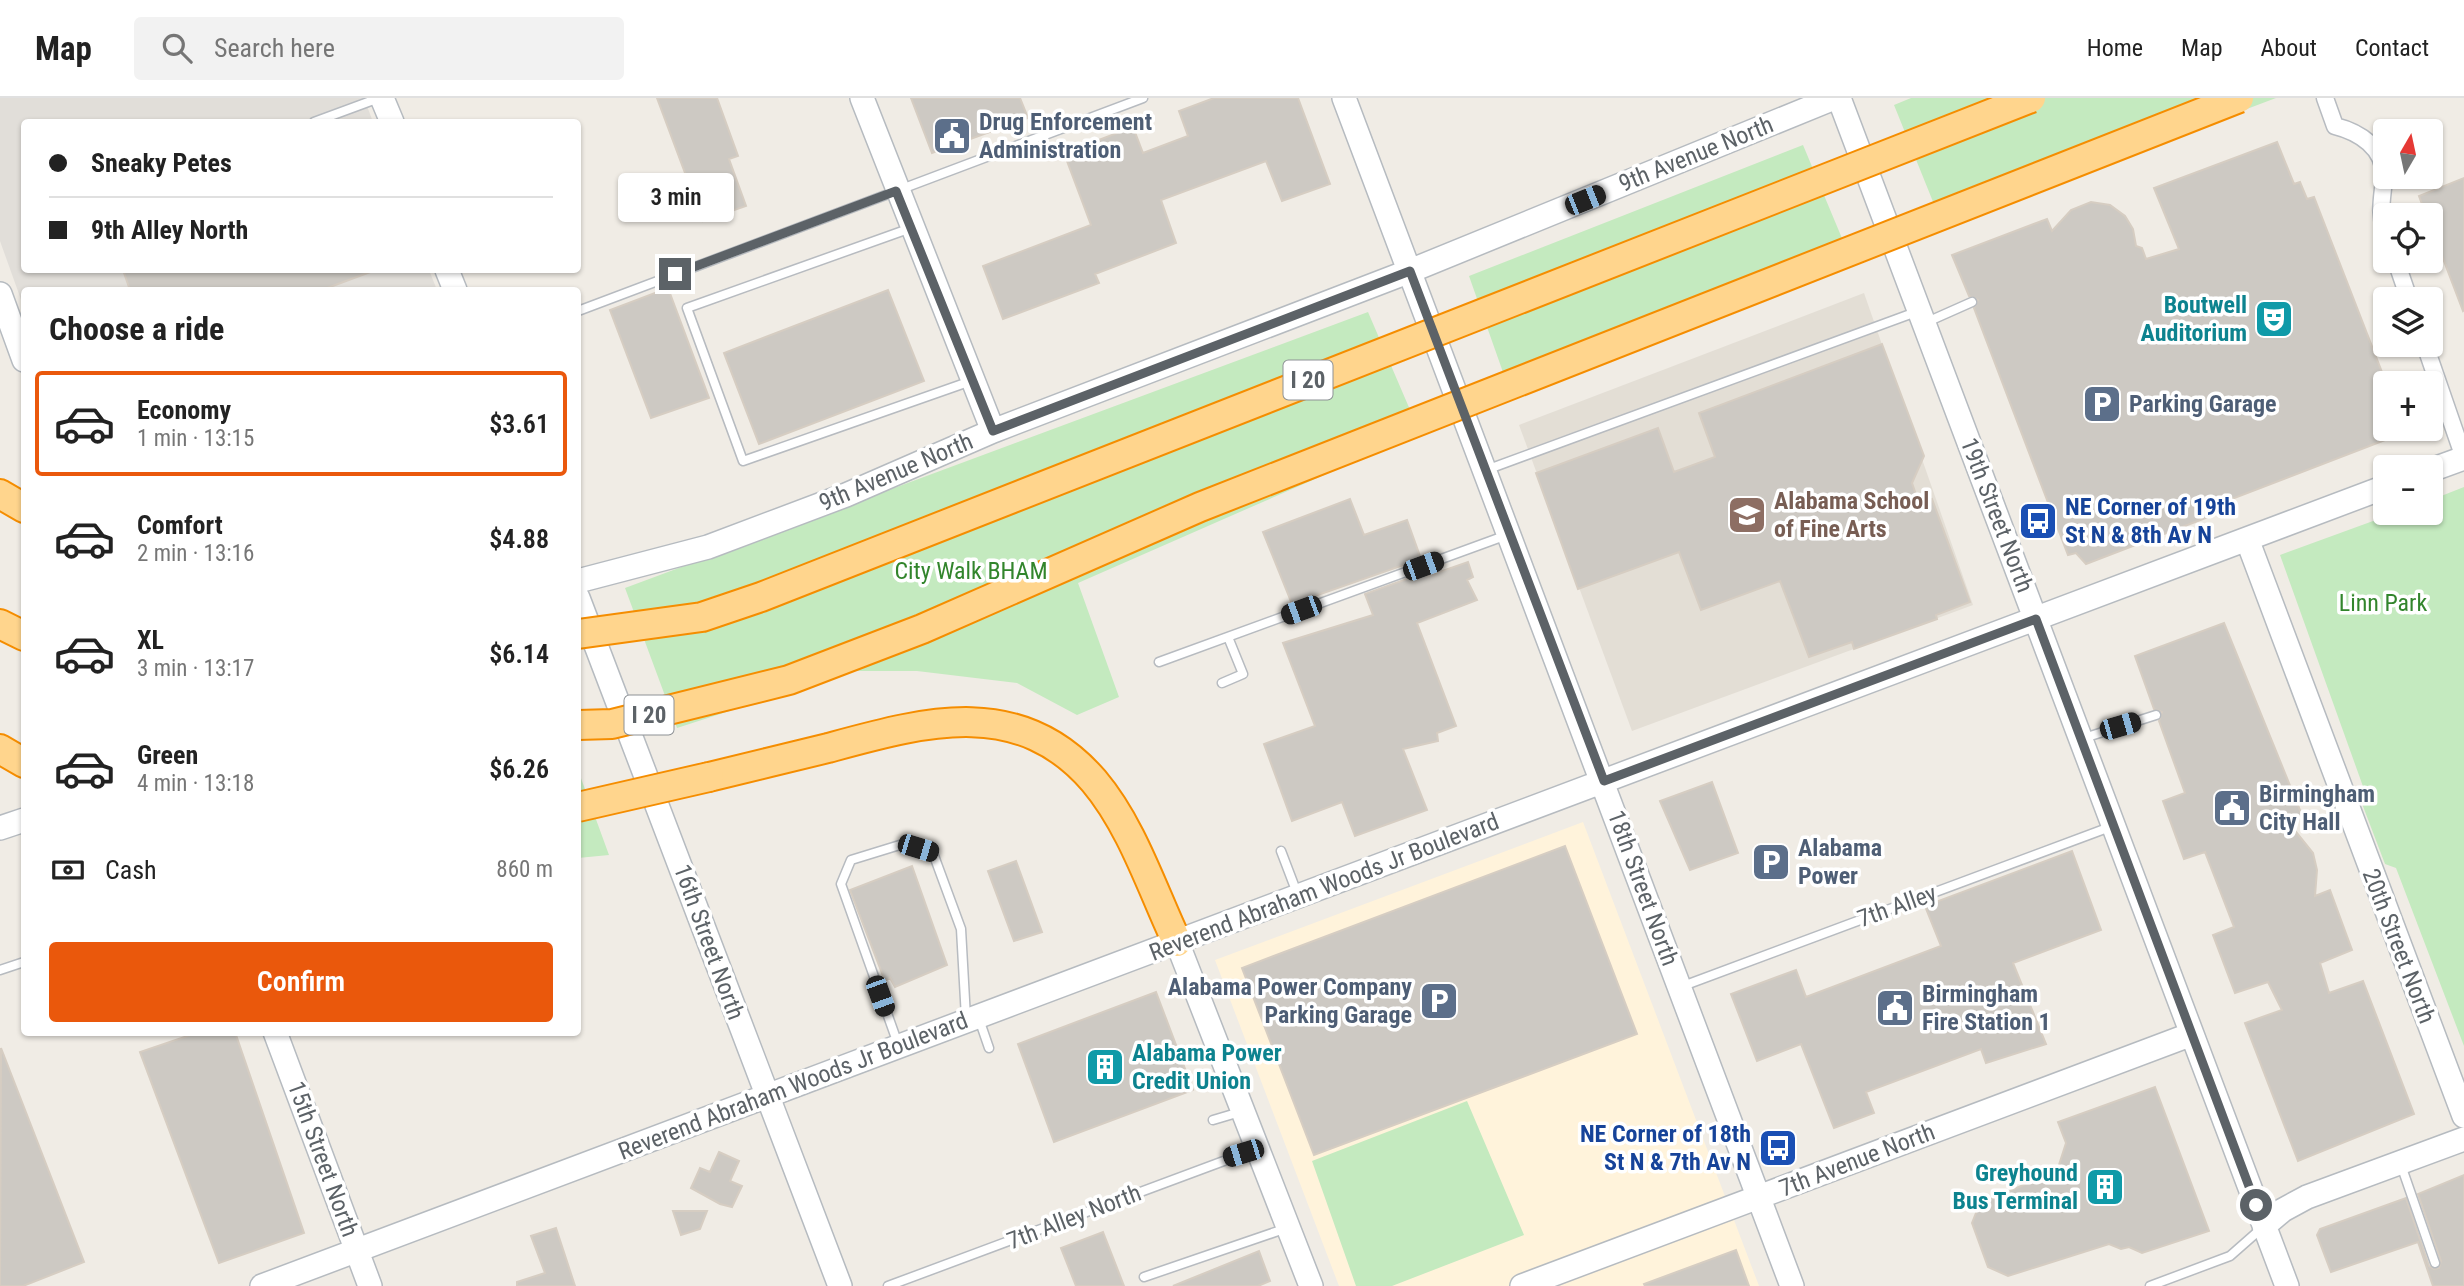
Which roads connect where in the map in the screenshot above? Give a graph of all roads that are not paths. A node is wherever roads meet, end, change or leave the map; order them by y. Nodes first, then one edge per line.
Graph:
1 (381, 98) edge
2 (862, 98) edge
3 (1143, 98) edge
4 (1344, 98) edge
5 (1836, 98) edge
6 (2031, 98) edge
7 (2239, 98) edge
8 (2325, 98) edge
9 (322, 119) edge
10 (390, 119) edge
11 (896, 191) junction
12 (2381, 203) edge
13 (911, 228) junction
14 (1410, 271) junction
15 (0, 294) edge
16 (1972, 302) dead end
17 (581, 310) edge
18 (1922, 317) junction
19 (21, 352) edge
20 (2429, 357) edge
21 (971, 381) junction
22 (993, 431) junction
23 (2464, 458) edge
24 (2443, 466) edge
25 (1486, 470) junction
26 (2373, 492) edge
27 (0, 494) edge
28 (21, 506) edge
29 (1510, 534) junction
30 (2247, 539) junction
31 (581, 579) edge
32 (581, 606) edge
33 (2036, 619) junction
34 (0, 624) edge
35 (21, 634) edge
36 (581, 634) edge
37 (1228, 637) junction
38 (1159, 662) dead end
39 (1222, 683) dead end
40 (2156, 715) dead end
41 (581, 725) edge
42 (2081, 739) junction
43 (0, 749) edge
44 (21, 761) edge
45 (1604, 781) junction
46 (581, 806) edge
47 (21, 821) edge
48 (2114, 826) junction
49 (0, 828) edge
50 (1281, 850) dead end
51 (1297, 896) junction
52 (1177, 942) junction
53 (21, 963) edge
54 (0, 970) edge
55 (1680, 987) junction
56 (972, 1019) junction
57 (2192, 1034) junction
58 (277, 1036) edge
59 (899, 1046) junction
60 (989, 1048) dead end
61 (767, 1096) junction
62 (1244, 1111) junction
63 (2464, 1116) edge
64 (1213, 1120) dead end
65 (2464, 1139) edge
66 (1259, 1149) junction
67 (2400, 1163) junction
68 (1760, 1197) junction
69 (2264, 1226) junction
70 (1289, 1227) junction
71 (357, 1250) junction
72 (2435, 1264) dead end
73 (1144, 1277) dead end
74 (262, 1286) edge
75 (370, 1286) edge
76 (840, 1286) edge
77 (888, 1286) edge
78 (1311, 1286) edge
79 (1522, 1286) edge
80 (1792, 1286) edge
81 (2150, 1286) edge
82 (2287, 1286) edge

1 - 9 lane
1 - 10 street
2 - 11 street
3 - 11 lane
4 - 14 street, 18th Street North
5 - 14 street, 9th Avenue North
5 - 18 street, 19th Street North
6 - 36 highway, I 20, bridge
7 - 41 highway, I 20, bridge
8 - 12 street
11 - 13 street
11 - 17 lane
13 - 21 street
13 - 21 lane
14 - 22 street, 9th Avenue North
14 - 25 street, 18th Street North
15 - 19 street
16 - 18 lane
18 - 25 lane
18 - 33 street, 19th Street North
20 - 23 street
21 - 22 street
22 - 31 street, 9th Avenue North
23 - 24 street
25 - 29 street, 18th Street North
26 - 30 street, Reverend Abraham Woods Jr Boulevard
27 - 28 highway
29 - 37 lane
29 - 45 street, 18th Street North
30 - 33 street, Reverend Abraham Woods Jr Boulevard
30 - 63 street, 20th Street North
32 - 61 street, 16th Street North
33 - 42 street, 19th Street North
33 - 45 street, Reverend Abraham Woods Jr Boulevard
34 - 35 highway
37 - 38 lane
37 - 39 lane
40 - 42 lane
42 - 48 street, 19th Street North
43 - 44 highway
45 - 51 street, Reverend Abraham Woods Jr Boulevard
45 - 55 street, 18th Street North
46 - 52 highway, bridge
47 - 49 street
48 - 55 lane, 7th Alley
48 - 57 street, 19th Street North
50 - 51 lane
51 - 52 street, Reverend Abraham Woods Jr Boulevard
52 - 56 street, Reverend Abraham Woods Jr Boulevard
52 - 62 street
53 - 54 lane
55 - 68 street, 18th Street North
56 - 59 street, Reverend Abraham Woods Jr Boulevard
56 - 59 lane
56 - 60 lane
57 - 68 street, 7th Avenue North
57 - 69 street, 19th Street North
58 - 71 street, 15th Street North
59 - 61 street, Reverend Abraham Woods Jr Boulevard
61 - 71 street, Reverend Abraham Woods Jr Boulevard
61 - 76 street, 16th Street North
62 - 64 lane
62 - 66 street
65 - 67 street
66 - 70 street
66 - 77 lane, 7th Alley North
67 - 69 street
67 - 72 lane
68 - 79 street, 7th Avenue North
68 - 80 street, 18th Street North
69 - 81 lane
69 - 82 street, 19th Street North
70 - 73 lane
70 - 78 street
71 - 74 street, Reverend Abraham Woods Jr Boulevard
71 - 75 street, 15th Street North

